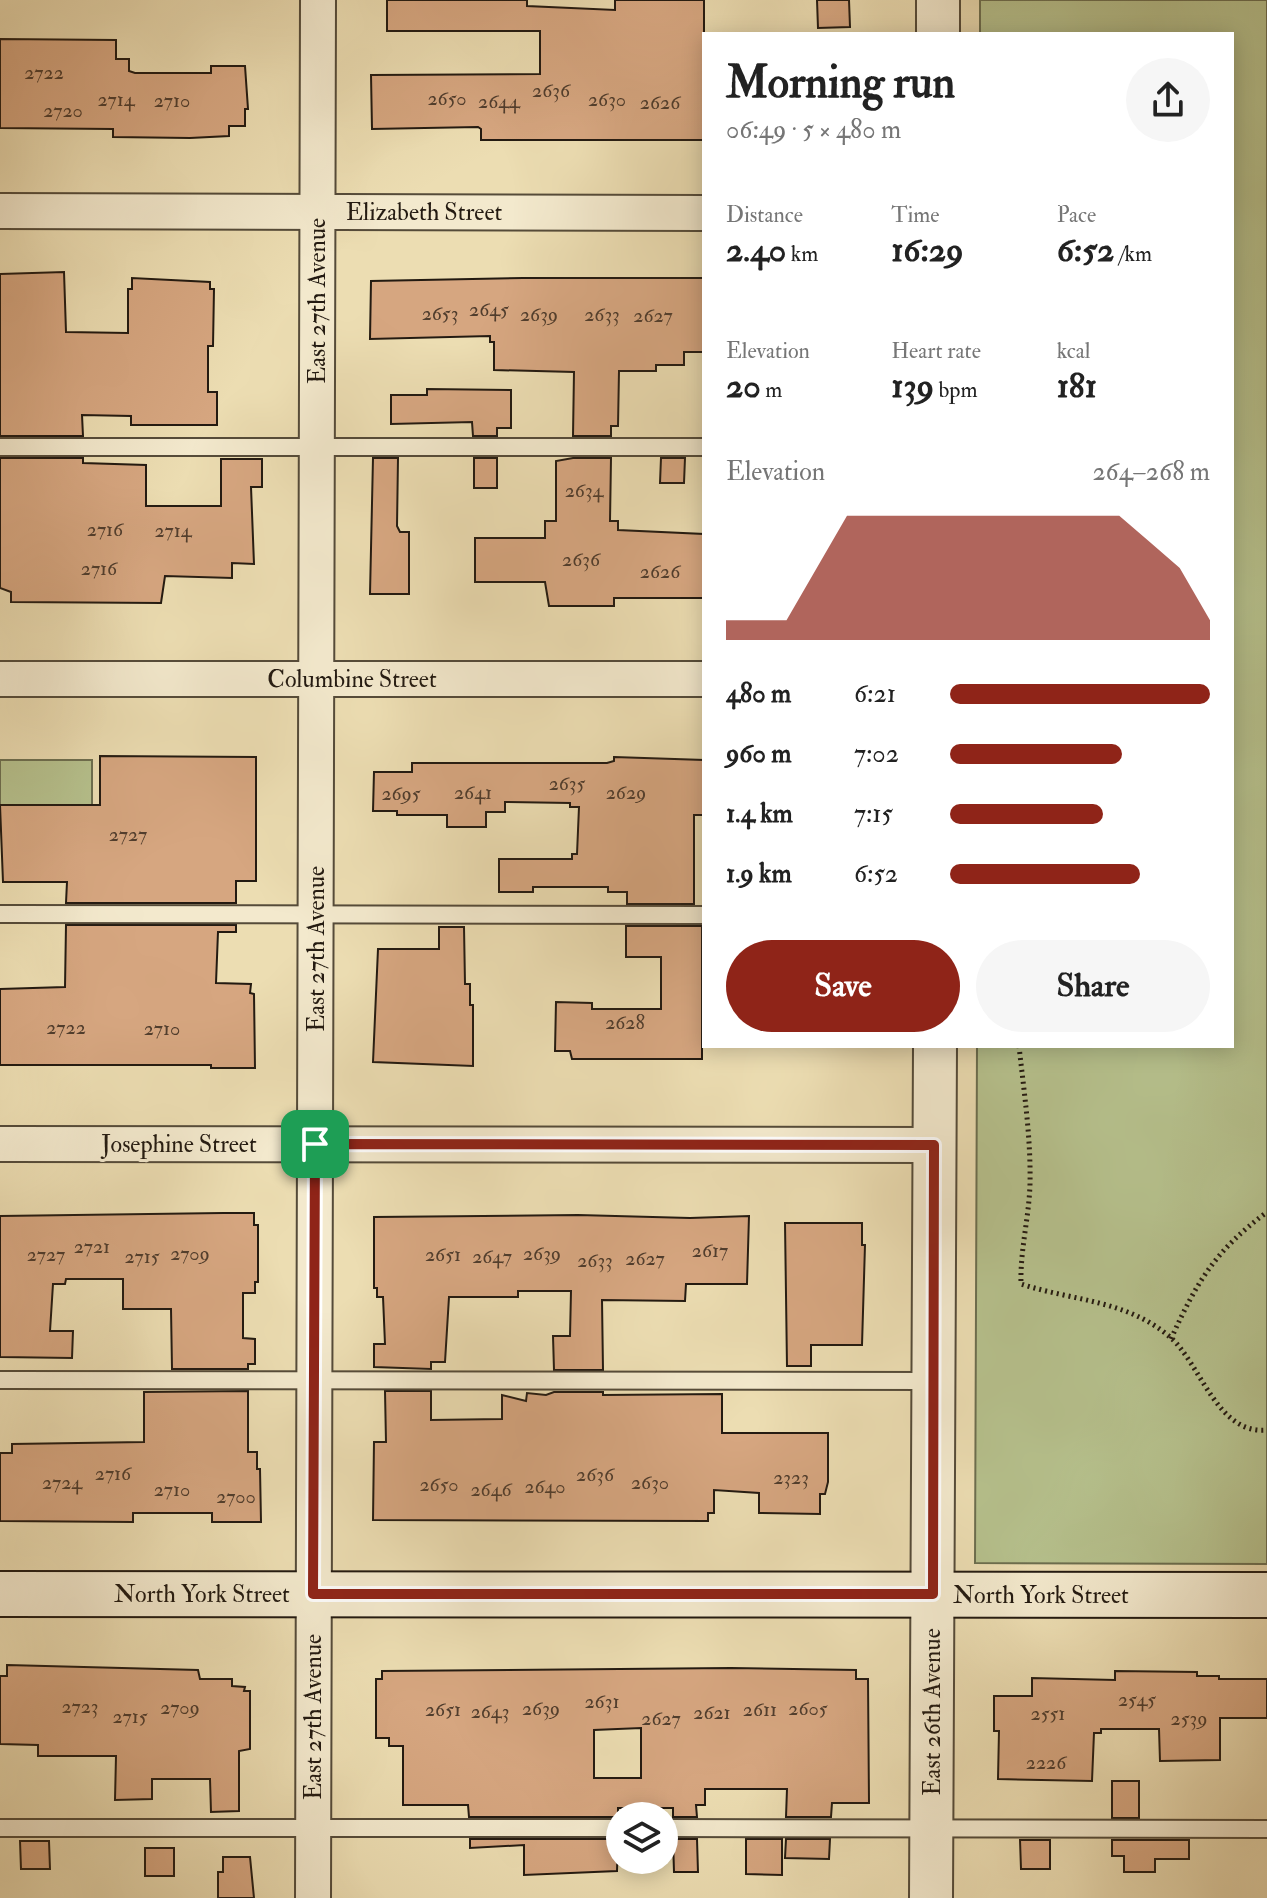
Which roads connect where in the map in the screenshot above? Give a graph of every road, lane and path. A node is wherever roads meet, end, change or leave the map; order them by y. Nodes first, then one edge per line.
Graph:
1 (318, 0) edge
2 (938, 0) edge
3 (938, 32) edge
4 (0, 211) edge
5 (317, 212) junction
6 (702, 213) edge
7 (0, 447) edge
8 (317, 447) junction
9 (702, 447) edge
10 (0, 679) edge
11 (316, 679) junction
12 (702, 679) edge
13 (0, 914) edge
14 (316, 914) junction
15 (702, 915) edge
16 (935, 1048) edge
17 (1019, 1048) edge
18 (0, 1144) edge
19 (315, 1144) junction
20 (934, 1145) junction
21 (1267, 1212) edge
22 (1171, 1339) junction
23 (0, 1380) edge
24 (315, 1380) junction
25 (933, 1381) junction
26 (1267, 1430) edge
27 (0, 1594) edge
28 (313, 1594) junction
29 (933, 1594) junction
30 (1267, 1595) edge
31 (0, 1828) edge
32 (313, 1828) junction
33 (606, 1828) edge
34 (678, 1828) edge
35 (931, 1829) junction
36 (1267, 1829) edge
37 (313, 1898) edge
38 (931, 1898) edge

1 - 5 street, East 27th Avenue
2 - 3 street
4 - 5 street, Elizabeth Street
5 - 6 street, Elizabeth Street
5 - 8 street, East 27th Avenue
7 - 8 lane
8 - 9 lane
8 - 11 street, East 27th Avenue
10 - 11 street, Columbine Street
11 - 12 street, Columbine Street
11 - 14 street, East 27th Avenue
13 - 14 lane
14 - 15 lane
14 - 19 street, East 27th Avenue
16 - 20 street, East 26th Avenue
17 - 22 path
18 - 19 street, Josephine Street
19 - 20 street, Josephine Street
19 - 24 street, East 27th Avenue
20 - 25 street, East 26th Avenue
21 - 22 path
22 - 26 path
23 - 24 lane
24 - 25 lane
24 - 28 street, East 27th Avenue
25 - 29 street, East 26th Avenue
27 - 28 main road, North York Street
28 - 29 main road, North York Street
28 - 32 street, East 27th Avenue
29 - 30 main road, North York Street
29 - 35 street, East 26th Avenue
31 - 32 lane
32 - 33 lane
32 - 37 street, East 27th Avenue
34 - 35 lane
35 - 36 lane
35 - 38 street, East 26th Avenue

